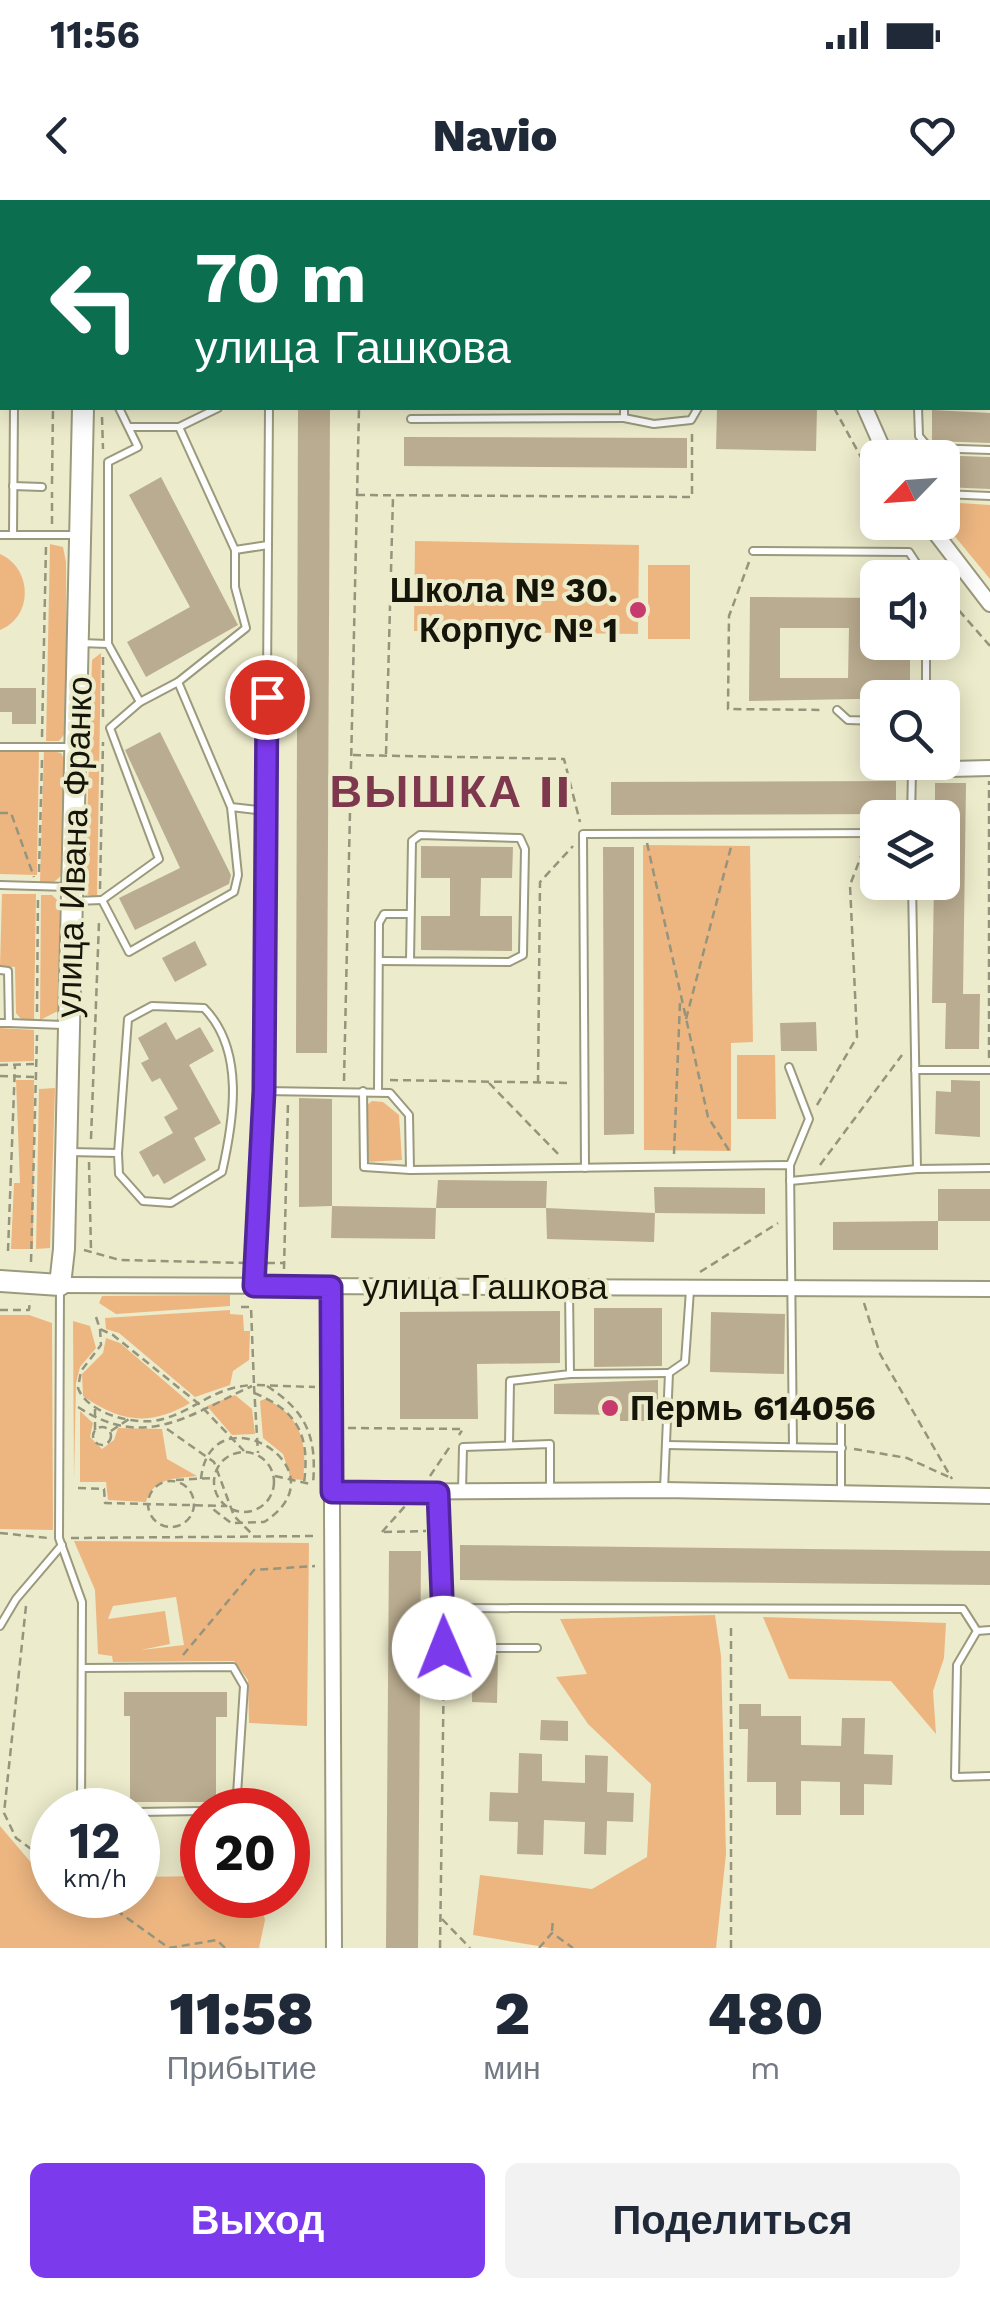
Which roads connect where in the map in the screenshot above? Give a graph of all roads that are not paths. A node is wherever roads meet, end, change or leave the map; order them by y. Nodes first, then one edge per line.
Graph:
1 (14, 410) edge
2 (82, 410) edge
3 (120, 410) edge
4 (214, 410) edge
5 (269, 410) edge
6 (624, 410) edge
7 (697, 410) edge
8 (867, 410) edge
9 (918, 410) edge
10 (624, 418) junction
11 (412, 419) dead end
12 (128, 427) junction
13 (179, 427) junction
14 (880, 440) edge
15 (990, 450) edge
16 (13, 486) junction
17 (42, 487) dead end
18 (960, 495) edge
19 (990, 496) edge
20 (0, 535) edge
21 (13, 535) junction
22 (82, 535) junction
23 (941, 540) edge
24 (268, 545) junction
25 (235, 550) junction
26 (753, 551) road end
27 (914, 560) edge
28 (990, 604) edge
29 (80, 643) junction
30 (105, 644) junction
31 (178, 682) junction
32 (140, 702) junction
33 (837, 710) road end
34 (860, 720) edge
35 (0, 747) edge
36 (77, 747) junction
37 (960, 768) edge
38 (990, 768) edge
39 (231, 807) junction
40 (266, 812) junction
41 (860, 833) edge
42 (0, 885) edge
43 (71, 894) junction
44 (101, 900) junction
45 (912, 900) edge
46 (410, 914) junction
47 (379, 961) junction
48 (410, 962) junction
49 (0, 970) edge
50 (4, 1023) edge
51 (70, 1024) junction
52 (789, 1067) dead end
53 (916, 1070) junction
54 (989, 1070) edge
55 (264, 1091) junction
56 (363, 1091) junction
57 (378, 1092) junction
58 (79, 1152) junction
59 (118, 1153) junction
60 (790, 1165) junction
61 (585, 1168) junction
62 (990, 1168) edge
63 (917, 1169) junction
64 (410, 1170) junction
65 (790, 1180) junction
66 (0, 1282) edge
67 (692, 1282) junction
68 (60, 1285) junction
69 (254, 1286) junction
70 (331, 1287) junction
71 (790, 1287) junction
72 (569, 1288) junction
73 (990, 1289) edge
74 (669, 1372) junction
75 (570, 1374) junction
76 (841, 1420) dead end
77 (509, 1445) junction
78 (666, 1445) junction
79 (793, 1447) junction
80 (842, 1448) junction
81 (664, 1490) junction
82 (332, 1492) junction
83 (462, 1492) junction
84 (841, 1492) junction
85 (438, 1493) junction
86 (550, 1493) junction
87 (990, 1496) edge
88 (61, 1542) junction
89 (444, 1608) junction
90 (0, 1626) edge
91 (990, 1630) edge
92 (977, 1631) junction
93 (537, 1648) dead end
94 (83, 1668) junction
95 (990, 1776) edge
96 (81, 1788) edge
97 (237, 1788) edge
98 (334, 1948) edge

1 - 16 lane
2 - 22 street, улица Ивана Франко
3 - 12 lane
4 - 13 lane
5 - 24 lane
6 - 10 lane
7 - 10 lane
8 - 14 street
9 - 15 lane
10 - 11 lane
12 - 13 lane
12 - 30 lane
13 - 25 lane
16 - 17 lane
16 - 21 lane
18 - 19 lane
20 - 21 lane
21 - 22 lane
22 - 29 street, улица Ивана Франко
23 - 28 street
24 - 25 lane
24 - 40 lane
25 - 31 lane
26 - 27 lane
29 - 30 lane
29 - 36 street, улица Ивана Франко
30 - 32 lane
31 - 32 lane
31 - 39 lane
32 - 44 lane
33 - 34 lane
35 - 36 lane
36 - 43 street, улица Ивана Франко
37 - 38 street
39 - 40 lane
39 - 44 lane
40 - 55 lane
41 - 61 lane
42 - 43 lane
43 - 44 lane
43 - 51 street, улица Ивана Франко
45 - 53 lane
46 - 47 lane
46 - 48 lane
46 - 48 lane
47 - 48 lane
47 - 57 lane
49 - 50 lane
50 - 51 lane
51 - 58 street, улица Ивана Франко
52 - 60 lane
53 - 54 lane
53 - 63 lane
55 - 56 lane
55 - 69 lane
56 - 57 lane
56 - 64 lane
57 - 64 lane
58 - 59 lane
58 - 68 street, улица Ивана Франко
59 - 59 lane
60 - 61 lane
60 - 65 lane
61 - 64 lane
62 - 63 lane
63 - 65 lane
65 - 71 lane
66 - 68 street, улица Гашкова
67 - 71 street, улица Гашкова
67 - 72 street, улица Гашкова
67 - 74 lane
68 - 69 street, улица Гашкова
68 - 88 lane
69 - 70 street, улица Гашкова
70 - 72 street, улица Гашкова
70 - 82 street
71 - 73 street, улица Гашкова
71 - 79 lane
72 - 75 lane
74 - 75 lane
74 - 78 lane
75 - 77 lane
76 - 80 lane
77 - 83 lane
77 - 86 lane
78 - 79 lane
78 - 81 lane
79 - 80 lane
80 - 84 lane
81 - 84 street
81 - 86 street
82 - 85 street
82 - 98 street
83 - 85 street
83 - 86 street
84 - 87 street
85 - 89 lane
88 - 90 lane
88 - 94 lane
89 - 92 lane
89 - 93 lane
91 - 92 lane
92 - 95 lane
94 - 96 lane
94 - 97 lane

